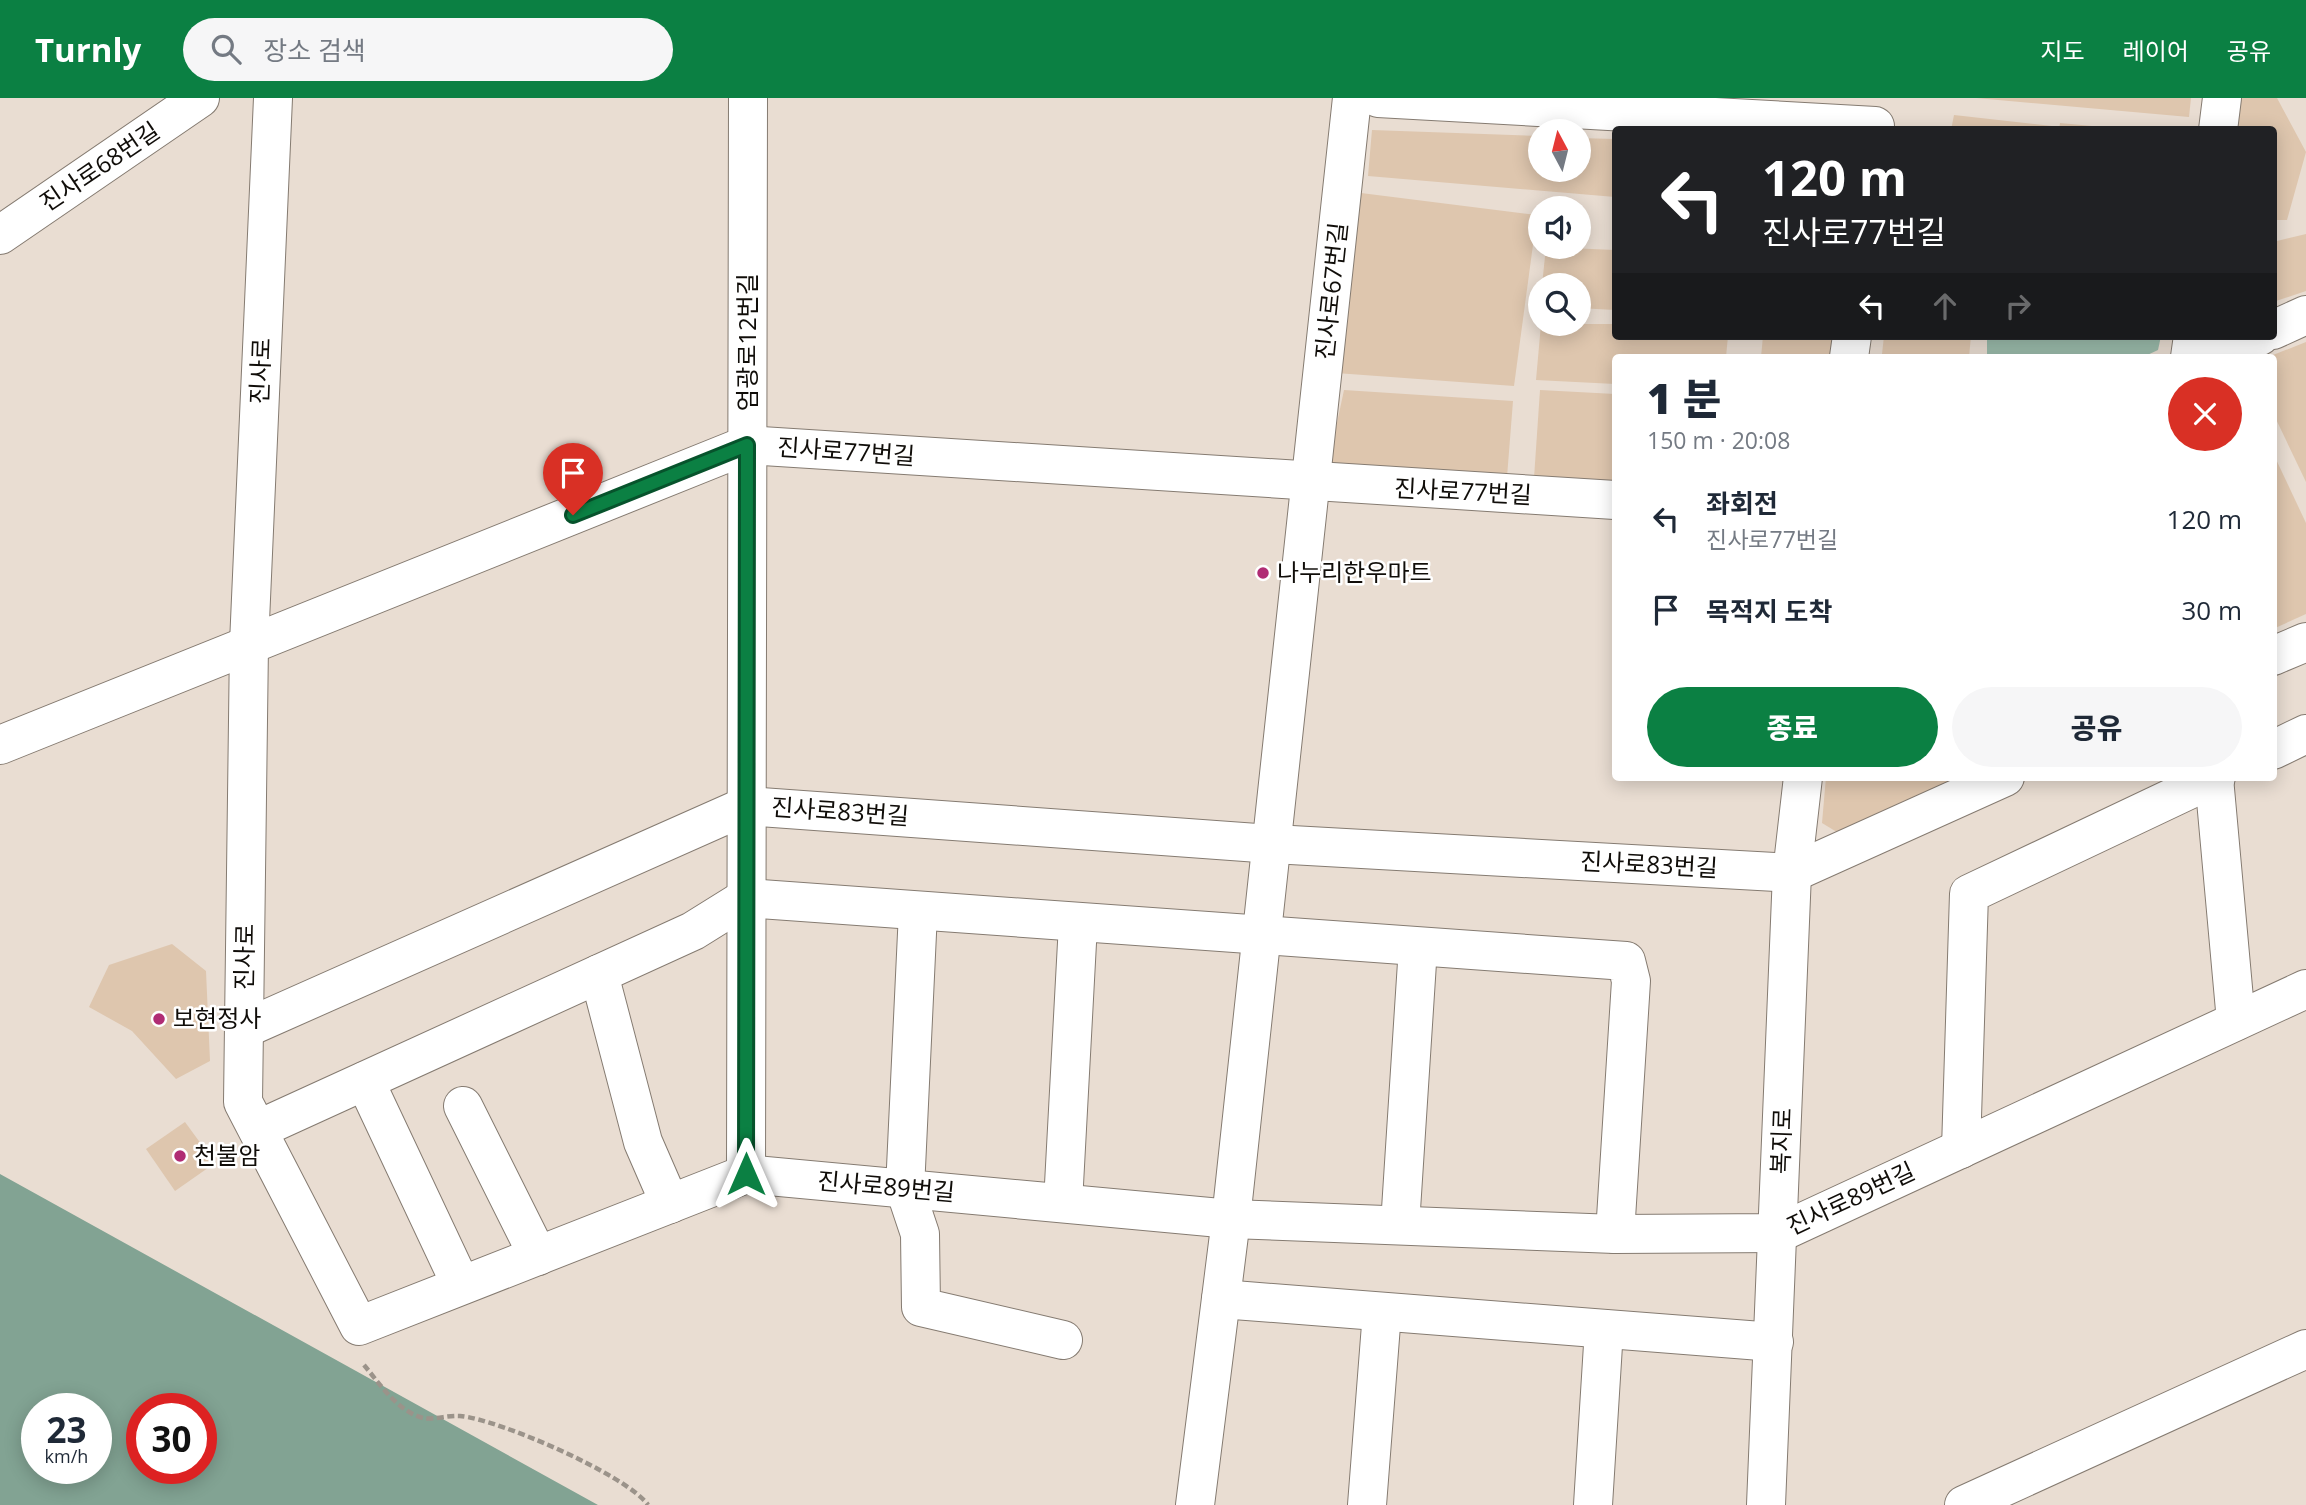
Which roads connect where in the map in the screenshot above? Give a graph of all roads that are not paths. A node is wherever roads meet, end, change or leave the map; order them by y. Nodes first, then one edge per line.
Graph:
1 (200, 98) edge
2 (273, 98) edge
3 (748, 98) edge
4 (1352, 98) edge
5 (1378, 98) edge
6 (2222, 98) edge
7 (1877, 118) edge
8 (2218, 126) edge
9 (0, 236) edge
10 (2306, 315) edge
11 (2277, 328) edge
12 (2251, 340) edge
13 (2221, 354) edge
14 (747, 445) junction
15 (1311, 483) junction
16 (1612, 500) edge
17 (2306, 642) edge
18 (249, 644) junction
19 (2277, 654) edge
20 (2306, 734) edge
21 (0, 745) edge
22 (2277, 748) edge
23 (1803, 781) edge
24 (1996, 781) edge
25 (2207, 781) edge
26 (2215, 781) edge
27 (746, 806) junction
28 (1273, 844) junction
29 (1792, 873) junction
30 (746, 898) junction
31 (918, 912) junction
32 (1078, 924) junction
33 (1263, 937) junction
34 (1418, 947) junction
35 (599, 974) junction
36 (2306, 989) edge
37 (2236, 1021) junction
38 (244, 1029) junction
39 (365, 1081) junction
40 (463, 1106) dead end
41 (259, 1129) junction
42 (1961, 1149) junction
43 (746, 1174) junction
44 (905, 1189) junction
45 (1063, 1203) junction
46 (670, 1204) junction
47 (1231, 1219) junction
48 (1400, 1225) junction
49 (1779, 1233) junction
50 (1615, 1234) junction
51 (538, 1256) junction
52 (461, 1285) junction
53 (1221, 1299) junction
54 (1382, 1312) junction
55 (359, 1326) joint
56 (1604, 1329) junction
57 (1063, 1340) dead end
58 (1774, 1342) junction
59 (2306, 1349) edge
60 (1195, 1505) edge
61 (1367, 1505) edge
62 (1593, 1505) edge
63 (1766, 1505) edge
64 (1964, 1505) edge

1 - 9 street, 진사로68번길
2 - 18 street, 진사로
3 - 14 street, 엄광로12번길
4 - 15 street, 진사로67번길
5 - 7 street
6 - 8 street
10 - 11 street
12 - 13 street
14 - 15 street, 진사로77번길
14 - 18 street, 진사로77번길
14 - 27 street, 엄광로12번길
15 - 16 street, 진사로77번길
15 - 28 street
17 - 19 street
18 - 21 street
18 - 38 street, 진사로
20 - 22 street
23 - 29 street, 복지로
24 - 29 street, 진사로83번길
25 - 42 street
26 - 37 street
27 - 28 street, 진사로83번길
27 - 30 street, 엄광로12번길
27 - 38 street, 진사로83번길
28 - 29 street, 진사로83번길
28 - 33 street
29 - 49 street, 복지로
30 - 31 street
30 - 35 street
30 - 43 street, 엄광로12번길
31 - 32 street
31 - 44 street
32 - 33 street
32 - 45 street
33 - 34 street
33 - 47 street
34 - 48 street
34 - 50 street
35 - 39 street
35 - 46 street
36 - 37 street, 진사로89번길
37 - 42 street, 진사로89번길
38 - 41 street, 진사로
39 - 41 street
39 - 52 street
40 - 51 street
41 - 55 street, 진사로
42 - 49 street, 진사로89번길
43 - 44 street, 진사로89번길
43 - 46 street, 진사로89번길
44 - 45 street, 진사로89번길
44 - 57 street
45 - 47 street, 진사로89번길
46 - 51 street, 진사로89번길
47 - 48 street, 진사로89번길
47 - 53 street
48 - 50 street, 진사로89번길
49 - 50 street, 진사로89번길
49 - 58 street, 복지로
51 - 52 street, 진사로89번길
52 - 55 street, 진사로89번길
53 - 54 street
53 - 60 street
54 - 56 street
54 - 61 street
56 - 58 street
56 - 62 street
58 - 63 street, 복지로
59 - 64 street

